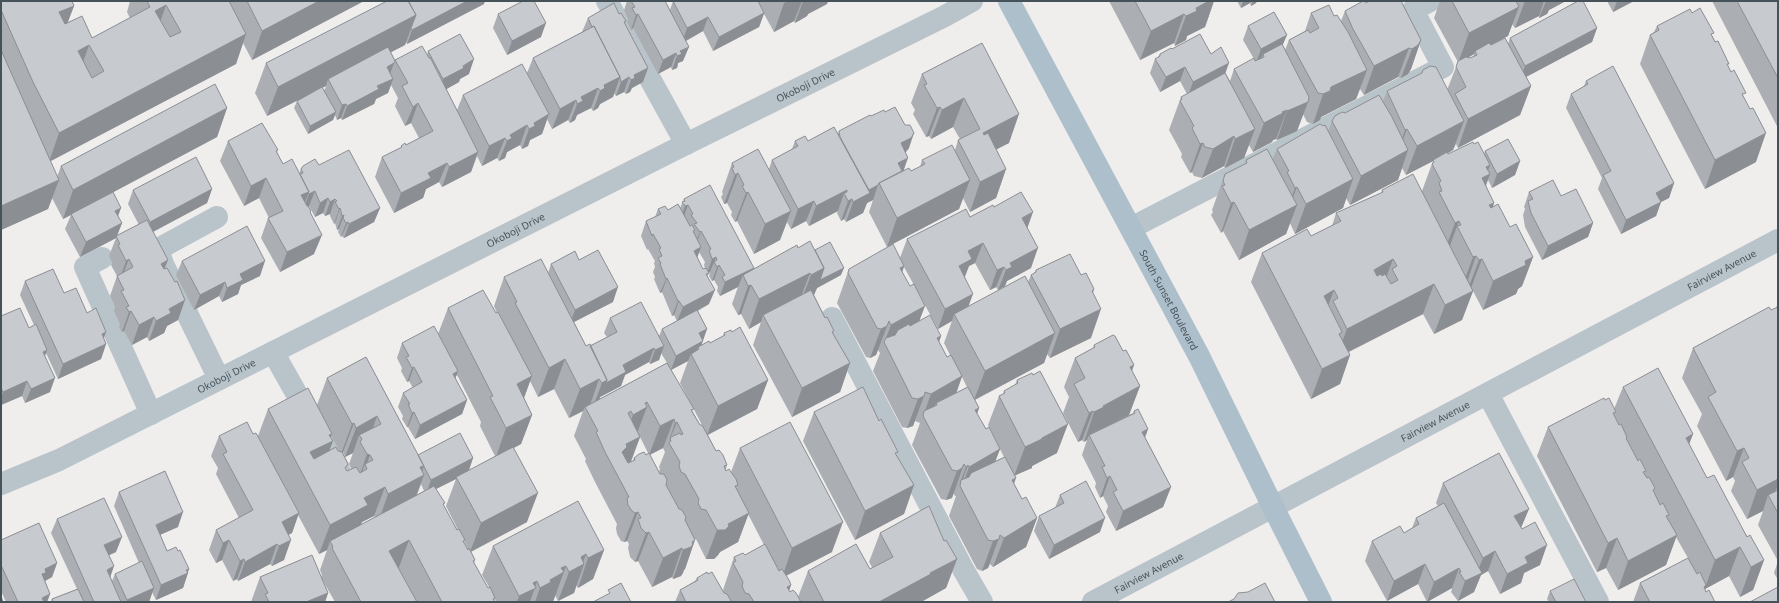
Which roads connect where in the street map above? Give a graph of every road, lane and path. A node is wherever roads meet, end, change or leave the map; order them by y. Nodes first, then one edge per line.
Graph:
1 (607, 1) edge
2 (972, 1) edge
3 (1009, 1) edge
4 (1430, 1) edge
5 (686, 144) junction
6 (217, 217) dead end
7 (1131, 228) junction
8 (1778, 240) edge
9 (102, 258) dead end
10 (832, 318) dead end
11 (274, 352) junction
12 (219, 379) junction
13 (1488, 394) junction
14 (151, 414) junction
15 (339, 469) edge
16 (1, 484) edge
17 (1273, 507) junction
18 (982, 602) edge
19 (1093, 602) edge
20 (1321, 602) edge
21 (1598, 602) edge

1 - 5 street
2 - 5 street, Okoboji Drive
3 - 7 main road, South Sunset Boulevard
4 - 7 street
5 - 11 street, Okoboji Drive
6 - 12 street
7 - 17 main road, South Sunset Boulevard
8 - 13 street, Fairview Avenue
9 - 14 street
10 - 18 street
11 - 12 street, Okoboji Drive
11 - 15 street
12 - 14 street, Okoboji Drive
13 - 17 street, Fairview Avenue
13 - 21 street
14 - 16 street, Okoboji Drive
17 - 19 street, Fairview Avenue
17 - 20 main road, South Sunset Boulevard

